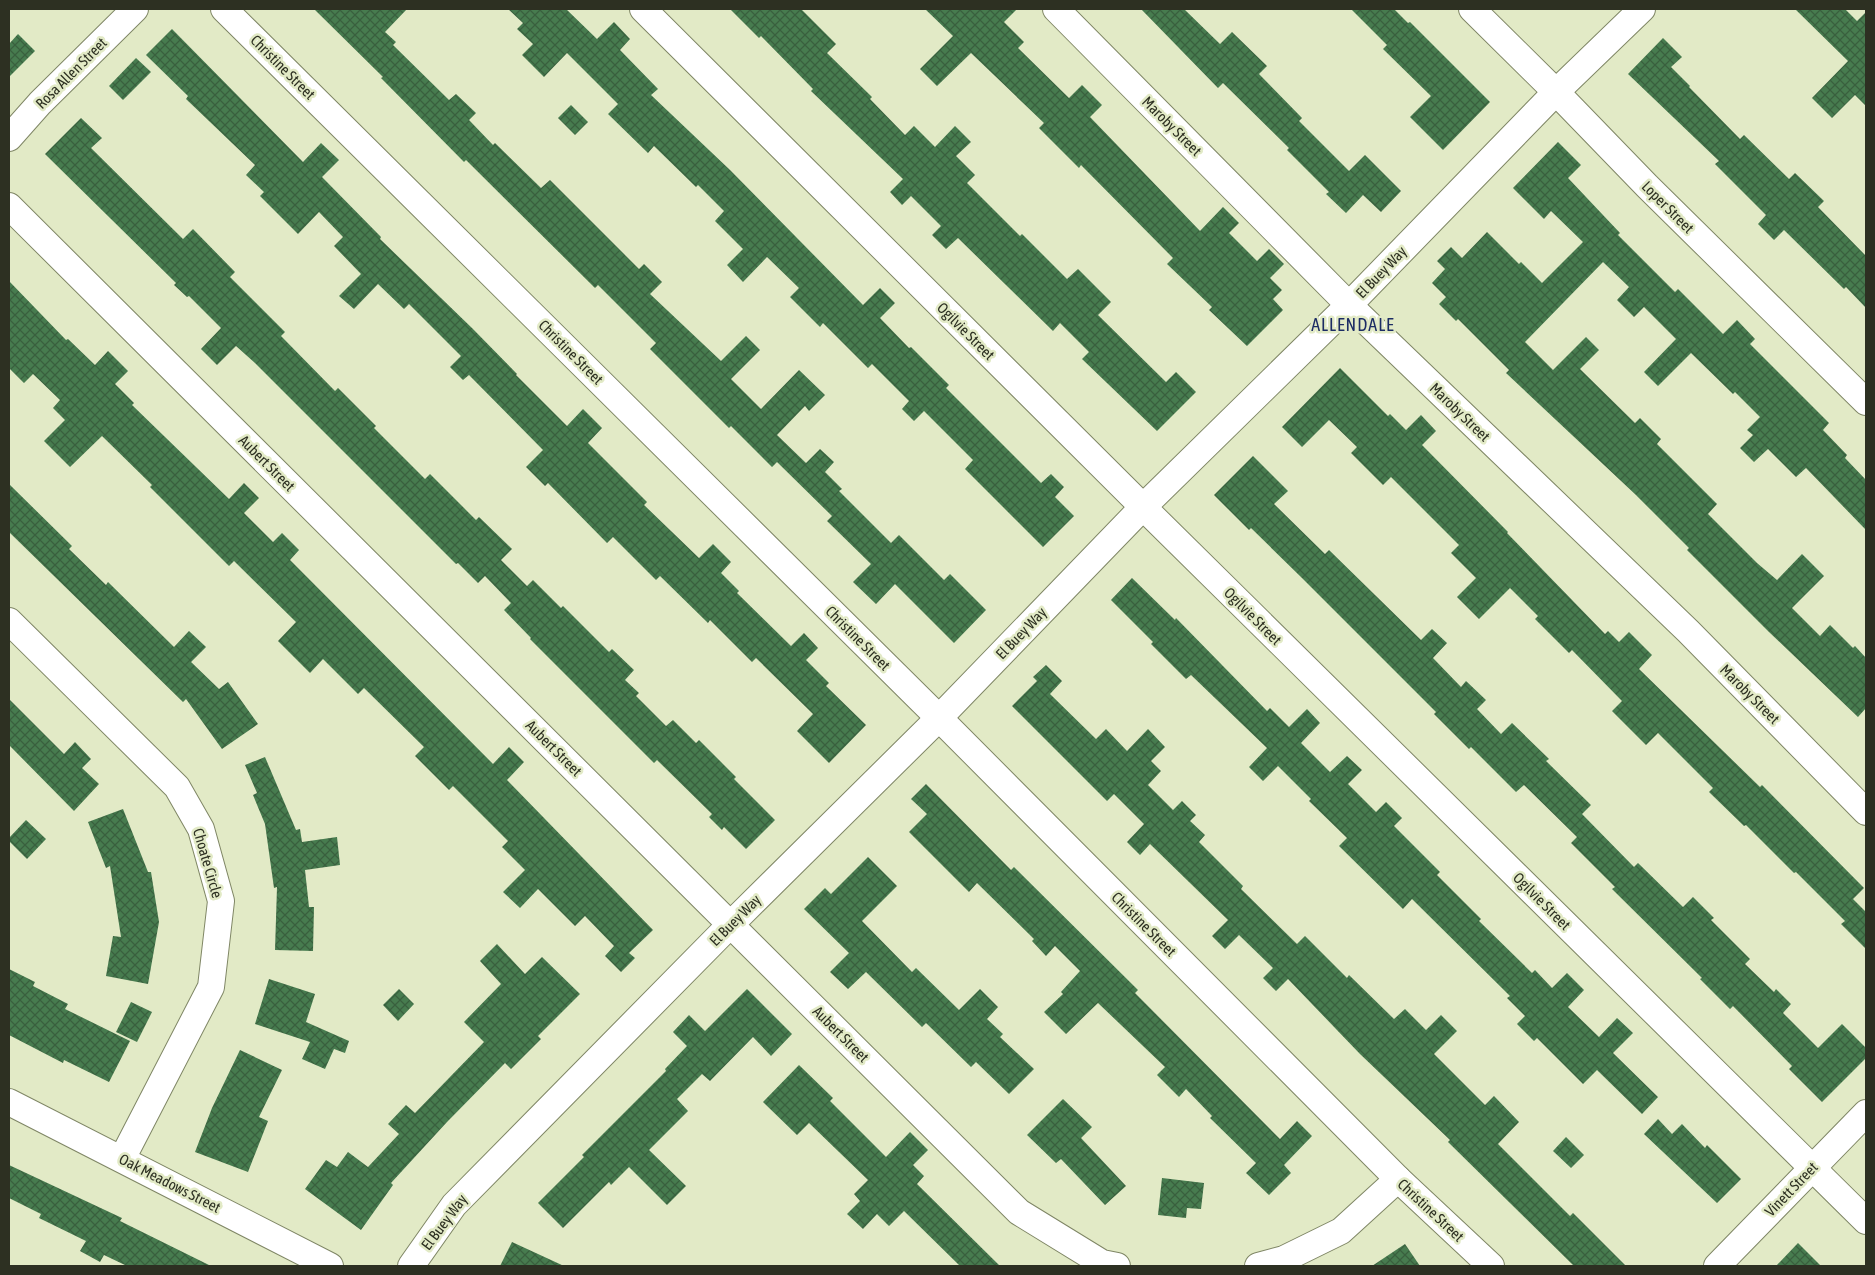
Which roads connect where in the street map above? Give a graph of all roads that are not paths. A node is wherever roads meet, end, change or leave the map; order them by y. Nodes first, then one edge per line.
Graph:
1 (135, 9) edge
2 (224, 9) edge
3 (643, 9) edge
4 (1056, 9) edge
5 (1472, 9) edge
6 (1642, 9) edge
7 (1556, 92) junction
8 (9, 138) edge
9 (9, 206) edge
10 (1349, 306) junction
11 (1866, 402) edge
12 (1142, 507) junction
13 (9, 621) edge
14 (939, 718) junction
15 (1866, 812) edge
16 (731, 924) junction
17 (9, 1102) edge
18 (1866, 1114) edge
19 (122, 1159) junction
20 (1812, 1167) junction
21 (1398, 1179) junction
22 (1866, 1222) edge
23 (330, 1266) edge
24 (411, 1266) edge
25 (1117, 1266) edge
26 (1258, 1266) edge
27 (1491, 1266) edge
28 (1716, 1266) edge

1 - 8 street, Rosa Allen Street
2 - 14 street, Christine Street
3 - 12 street, Ogilvie Street
4 - 10 street, Maroby Street
5 - 7 street, Loper Street
6 - 7 street, El Buey Way
7 - 10 street, El Buey Way
7 - 11 street, Loper Street
9 - 16 street, Aubert Street
10 - 12 street, El Buey Way
10 - 15 street, Maroby Street
12 - 14 street, El Buey Way
12 - 20 street, Ogilvie Street
13 - 19 street, Choate Circle
14 - 16 street, El Buey Way
14 - 21 street, Christine Street
16 - 24 street, El Buey Way
16 - 25 street, Aubert Street
17 - 19 street, Oak Meadows Street
18 - 20 street, Vinett Street
19 - 23 street, Oak Meadows Street
20 - 22 street, Ogilvie Street
20 - 28 street, Vinett Street
21 - 26 street
21 - 27 street, Christine Street

